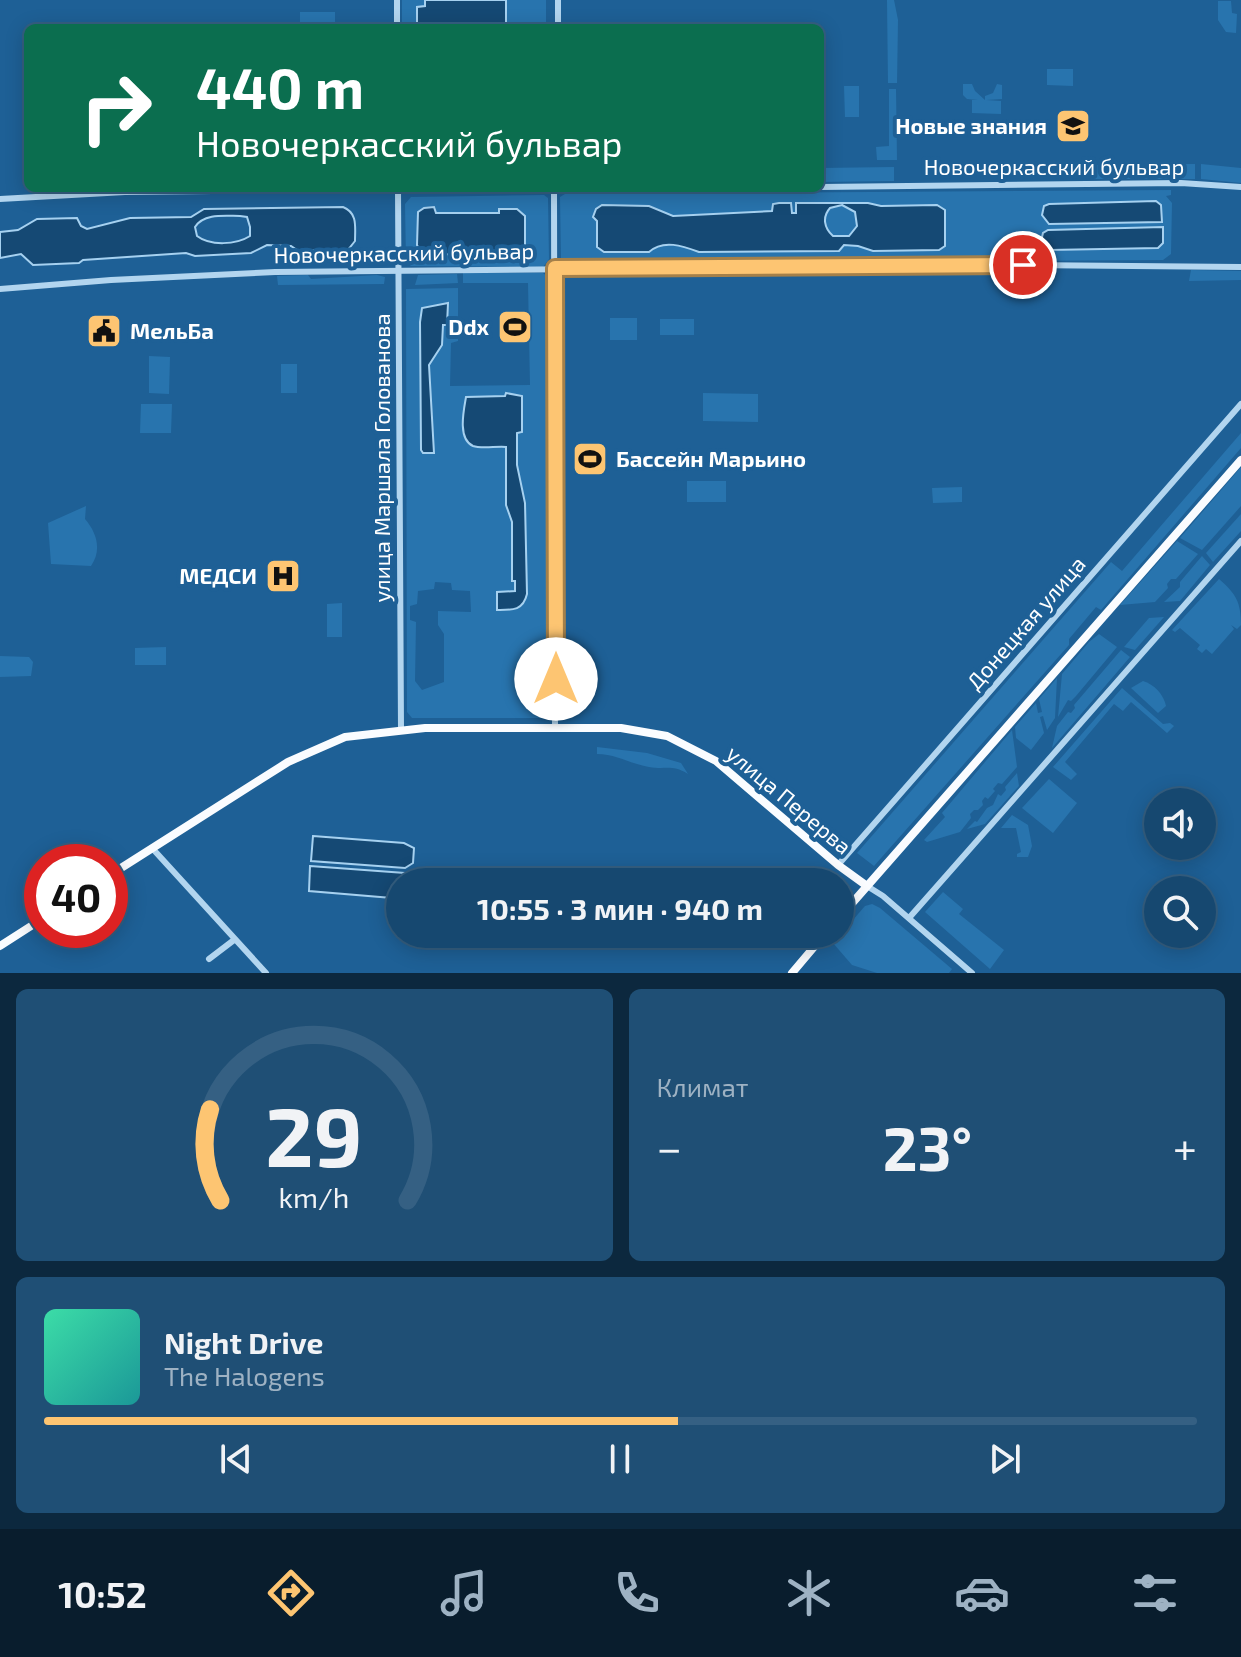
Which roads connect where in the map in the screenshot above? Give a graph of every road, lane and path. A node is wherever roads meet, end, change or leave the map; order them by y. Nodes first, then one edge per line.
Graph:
1 (397, 0) edge
2 (558, 0) edge
3 (397, 24) edge
4 (558, 24) edge
5 (824, 187) edge
6 (1241, 187) edge
7 (112, 192) edge
8 (398, 192) edge
9 (554, 192) edge
10 (0, 199) edge
11 (1241, 267) edge
12 (555, 268) junction
13 (398, 271) junction
14 (0, 289) edge
15 (1241, 404) edge
16 (1241, 460) edge
17 (1241, 541) edge
18 (555, 728) junction
19 (401, 729) junction
20 (152, 848) junction
21 (128, 863) edge
22 (838, 865) junction
23 (867, 886) junction
24 (854, 901) edge
25 (909, 918) junction
26 (24, 931) edge
27 (234, 940) junction
28 (0, 946) edge
29 (813, 948) edge
30 (209, 959) dead end
31 (266, 973) edge
32 (792, 973) edge
33 (972, 973) edge

1 - 3 street
2 - 4 street
5 - 6 street, Новочеркасский бульвар
7 - 10 street
8 - 13 street, улица Маршала Голованова
9 - 12 street
11 - 12 street, Новочеркасский бульвар
12 - 13 street, Новочеркасский бульвар
12 - 18 street
13 - 14 street, Новочеркасский бульвар
13 - 19 street, улица Маршала Голованова
15 - 22 street, Донецкая улица
16 - 23 main road
17 - 25 street
18 - 19 main road, улица Перерва
18 - 22 main road, улица Перерва
19 - 20 main road, улица Перерва
20 - 21 main road, улица Перерва
20 - 27 street
22 - 23 main road, улица Перерва
23 - 24 main road
23 - 25 street, улица Перерва
25 - 33 street, улица Перерва
26 - 28 main road
27 - 30 street
27 - 31 street
29 - 32 main road

